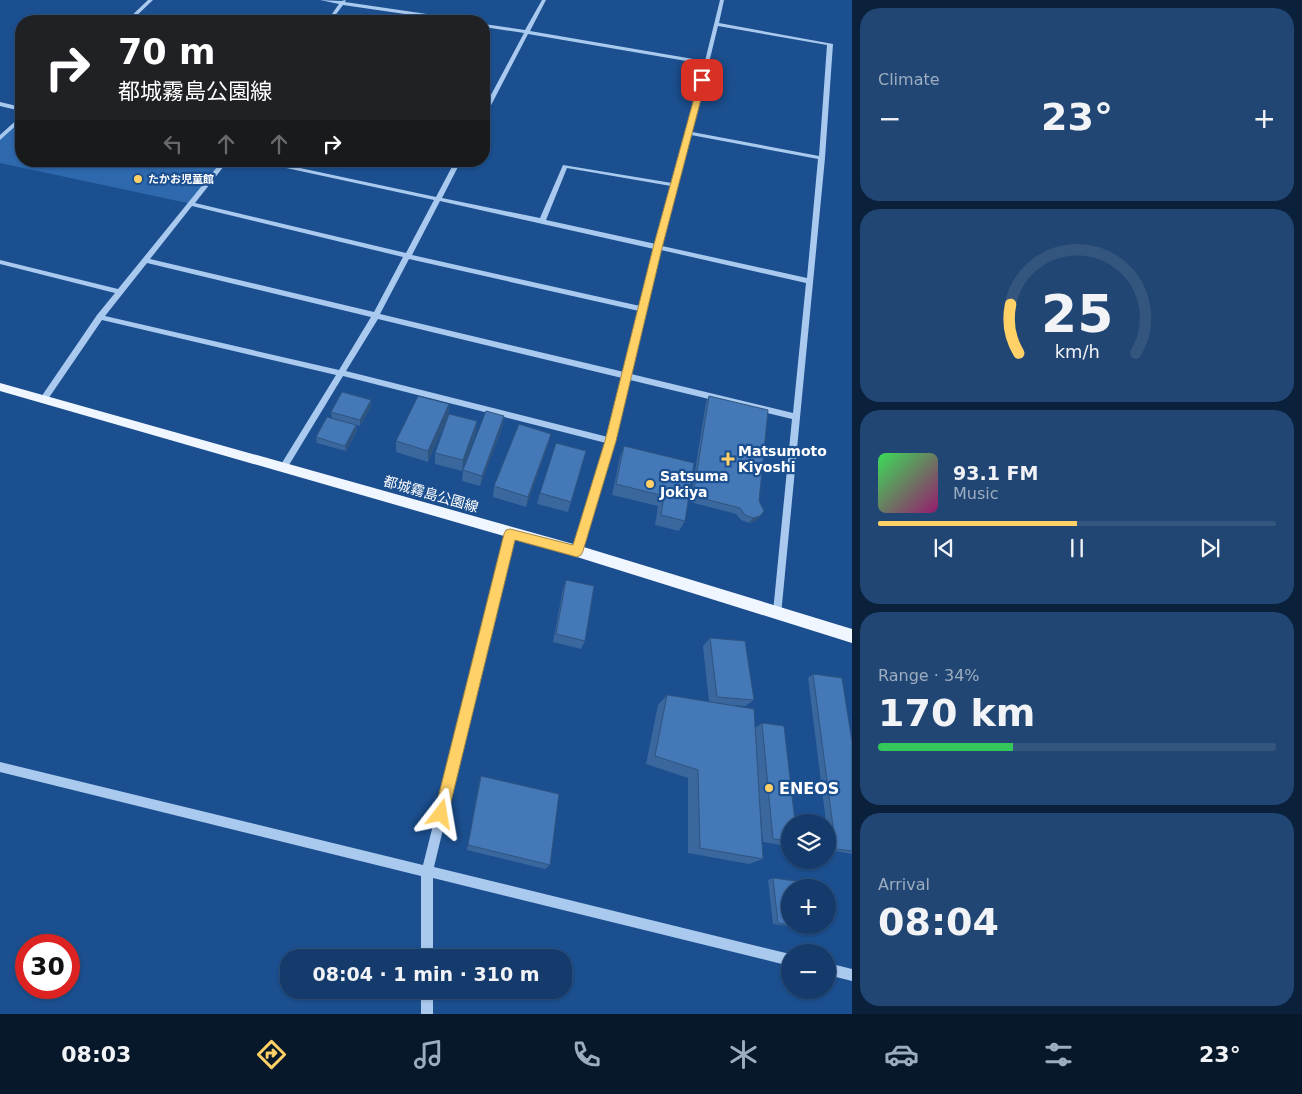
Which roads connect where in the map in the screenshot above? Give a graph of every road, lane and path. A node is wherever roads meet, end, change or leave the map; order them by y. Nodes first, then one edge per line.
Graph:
1 (151, 0) edge
2 (322, 0) edge
3 (544, 0) edge
4 (722, 0) edge
5 (343, 2) edge
6 (135, 15) edge
7 (333, 15) edge
8 (423, 15) edge
9 (716, 24) junction
10 (490, 26) edge
11 (527, 31) junction
12 (707, 63) junction
13 (490, 102) edge
14 (0, 104) edge
15 (15, 108) edge
16 (15, 124) edge
17 (688, 133) junction
18 (0, 138) edge
19 (822, 158) junction
20 (220, 167) edge
21 (286, 167) edge
22 (455, 167) edge
23 (674, 185) junction
24 (438, 199) junction
25 (192, 204) junction
26 (542, 221) junction
27 (658, 248) junction
28 (408, 256) junction
29 (144, 260) junction
30 (0, 262) edge
31 (809, 281) junction
32 (120, 292) junction
33 (643, 309) junction
34 (100, 316) junction
35 (376, 316) junction
36 (341, 373) junction
37 (626, 376) junction
38 (0, 387) edge
39 (43, 400) junction
40 (797, 417) junction
41 (611, 441) junction
42 (283, 468) junction
43 (510, 534) junction
44 (577, 551) junction
45 (778, 612) junction
46 (852, 636) edge
47 (0, 767) edge
48 (427, 871) junction
49 (427, 949) edge
50 (781, 958) edge
51 (836, 971) edge
52 (852, 976) edge
53 (427, 999) edge
54 (427, 1014) edge

1 - 6 street
2 - 5 street
3 - 11 street
4 - 9 street
5 - 7 street
5 - 8 street
9 - 12 street
9 - 19 street
10 - 11 street
11 - 12 street
11 - 13 street
12 - 17 street
14 - 15 street
16 - 18 street
17 - 19 street
17 - 23 street
19 - 31 street
20 - 25 street
21 - 24 street
22 - 24 street
23 - 26 street
23 - 27 street
24 - 26 street
24 - 28 street
25 - 28 street
25 - 29 street
26 - 27 street
27 - 31 street
27 - 33 street
28 - 33 street
28 - 35 street
29 - 32 street
29 - 35 street
30 - 32 street
31 - 40 street
32 - 34 street
33 - 37 street
34 - 36 street
34 - 39 street
35 - 36 street
35 - 37 street
36 - 41 street
36 - 42 street
37 - 40 street
37 - 41 street
38 - 39 main road, 都城霧島公園線
39 - 42 main road, 都城霧島公園線
40 - 45 street
41 - 44 street
42 - 43 main road, 都城霧島公園線
43 - 44 main road, 都城霧島公園線
43 - 48 street
44 - 45 main road, 都城霧島公園線
45 - 46 main road, 都城霧島公園線
47 - 48 street
48 - 49 street
48 - 50 street
51 - 52 street
53 - 54 street

